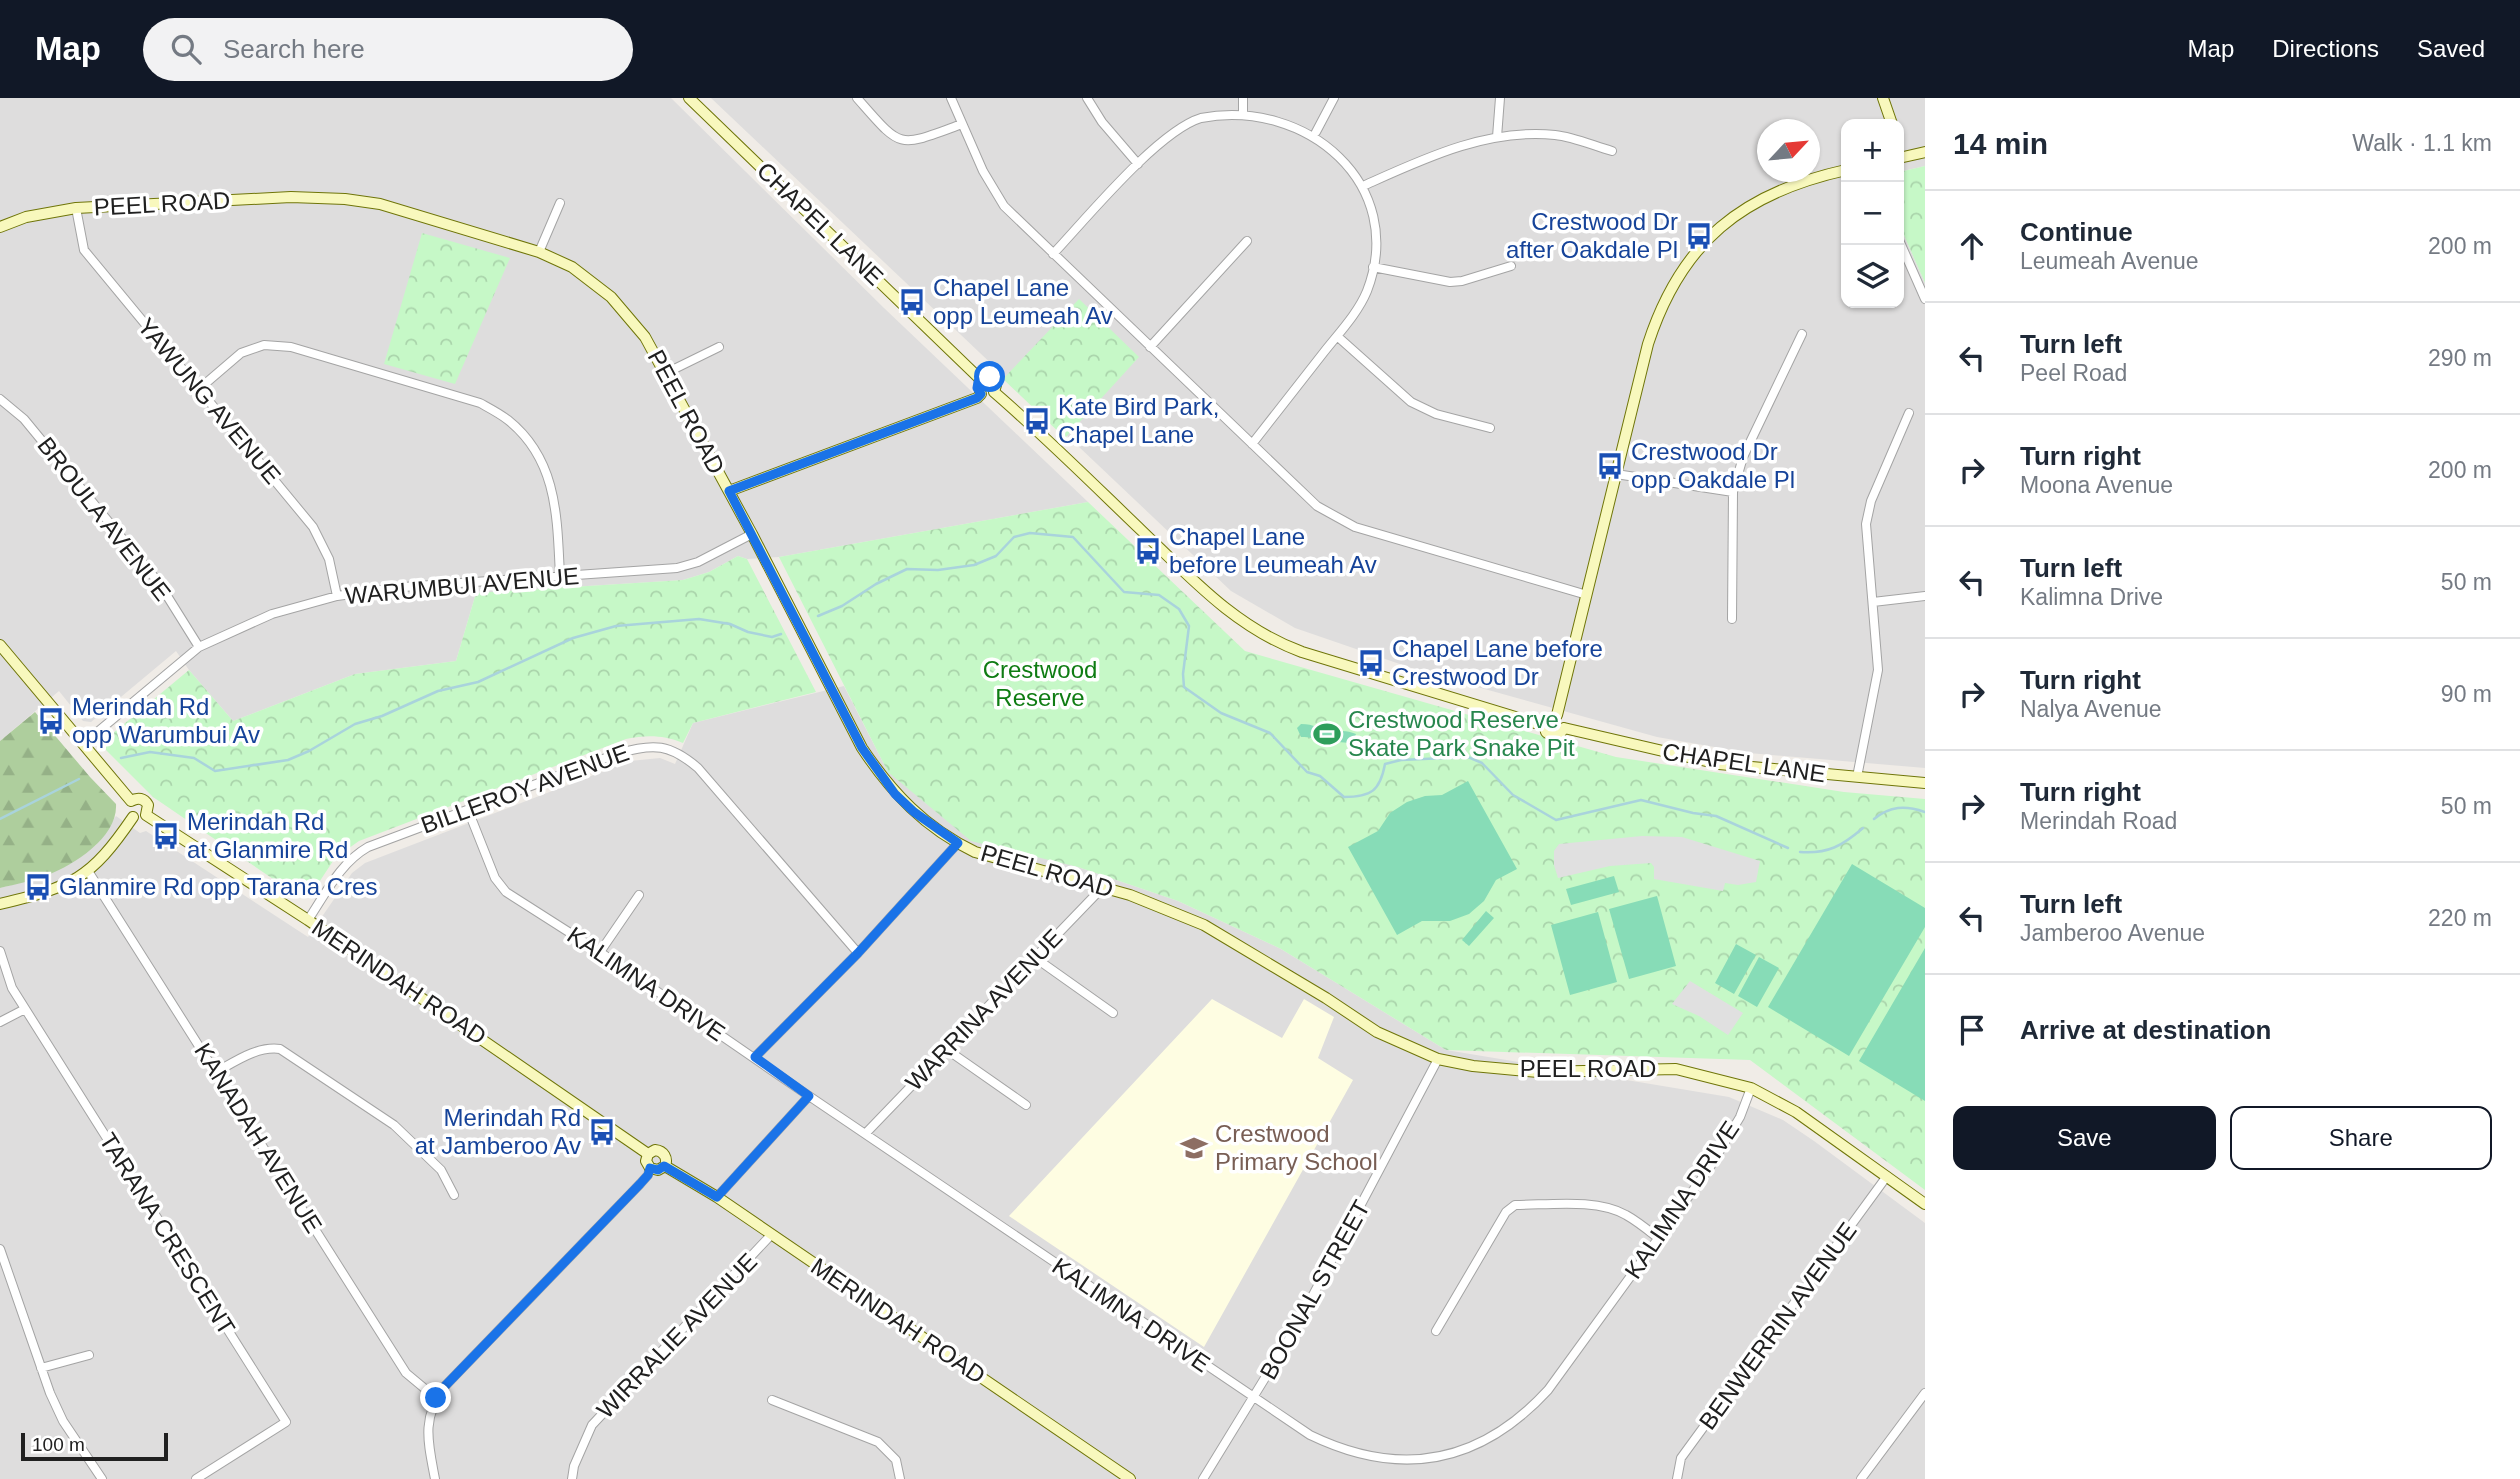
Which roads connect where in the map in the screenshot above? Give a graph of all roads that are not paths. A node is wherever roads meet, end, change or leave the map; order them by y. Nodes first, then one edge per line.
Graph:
1 (689, 98) edge
2 (857, 98) edge
3 (951, 98) edge
4 (1087, 98) edge
5 (1243, 98) edge
6 (1334, 98) edge
7 (1500, 98) edge
8 (1883, 98) edge
9 (1243, 112) junction
10 (1890, 119) edge
11 (962, 124) junction
12 (1316, 132) junction
13 (1497, 136) junction
14 (1612, 151) dead end
15 (1925, 152) edge
16 (1904, 155) edge
17 (1138, 164) junction
18 (1841, 171) edge
19 (1363, 186) junction
20 (559, 203) dead end
21 (76, 208) junction
22 (0, 227) edge
23 (1247, 241) dead end
24 (1901, 245) edge
25 (539, 252) junction
26 (1053, 254) junction
27 (1511, 266) dead end
28 (1373, 267) junction
29 (1925, 299) edge
30 (1802, 334) dead end
31 (1337, 336) junction
32 (719, 347) dead end
33 (1150, 347) junction
34 (666, 373) junction
35 (980, 379) junction
36 (199, 389) junction
37 (994, 392) junction
38 (981, 394) junction
39 (0, 399) edge
40 (1909, 413) dead end
41 (1490, 428) dead end
42 (1252, 444) junction
43 (1616, 474) junction
44 (729, 491) junction
45 (1733, 492) junction
46 (752, 534) junction
47 (560, 576) junction
48 (1587, 595) junction
49 (337, 596) junction
50 (1925, 596) edge
51 (1873, 602) junction
52 (1732, 619) dead end
53 (0, 645) edge
54 (199, 647) junction
55 (1557, 715) junction
56 (1544, 723) junction
57 (1564, 729) junction
58 (83, 744) junction
59 (1857, 777) junction
60 (1925, 783) edge
61 (131, 801) junction
62 (468, 810) junction
63 (146, 815) junction
64 (133, 817) junction
65 (958, 843) junction
66 (88, 872) junction
67 (1102, 888) junction
68 (639, 895) dead end
69 (0, 904) edge
70 (308, 920) junction
71 (0, 951) edge
72 (600, 952) junction
73 (858, 953) junction
74 (1034, 957) junction
75 (25, 1009) junction
76 (1113, 1013) dead end
77 (0, 1022) edge
78 (946, 1049) junction
79 (755, 1057) junction
80 (1438, 1059) junction
81 (216, 1072) junction
82 (1751, 1088) junction
83 (809, 1096) junction
84 (1026, 1105) dead end
85 (866, 1133) junction
86 (648, 1154) junction
87 (664, 1166) junction
88 (650, 1168) junction
89 (1887, 1176) junction
90 (454, 1195) dead end
91 (717, 1197) junction
92 (1925, 1204) edge
93 (771, 1235) junction
94 (1658, 1238) junction
95 (0, 1249) edge
96 (1436, 1331) dead end
97 (89, 1355) dead end
98 (41, 1368) junction
99 (1925, 1393) edge
100 (436, 1398) junction
101 (1255, 1398) junction
102 (772, 1400) dead end
103 (1921, 1406) edge
104 (102, 1479) edge
105 (196, 1479) edge
106 (435, 1479) edge
107 (572, 1479) edge
108 (900, 1479) edge
109 (1130, 1479) edge
110 (1203, 1479) edge
111 (1677, 1479) edge
112 (1861, 1479) edge

1 - 35 street, CHAPEL LANE
2 - 11 street
3 - 11 street
4 - 17 street
5 - 9 street
6 - 12 street
7 - 13 street
8 - 10 street
9 - 12 street
9 - 17 street
11 - 26 street
12 - 19 street
13 - 14 street
13 - 19 street
15 - 16 street
17 - 26 street
18 - 43 street
19 - 28 street
20 - 25 street
21 - 22 street, PEEL ROAD
21 - 25 street, PEEL ROAD
21 - 36 street, YAWUNG AVENUE
23 - 33 street
24 - 29 street
25 - 34 street, PEEL ROAD
26 - 33 street
27 - 28 street
28 - 31 street
30 - 45 street
31 - 41 street
31 - 42 street
32 - 34 street
33 - 42 street
34 - 44 street, PEEL ROAD
35 - 37 street
35 - 38 street
36 - 47 street
36 - 49 street, YAWUNG AVENUE
37 - 38 street
37 - 56 street
38 - 44 street
39 - 54 street, BROULA AVENUE
40 - 51 street
42 - 48 street
43 - 45 street
43 - 48 street
44 - 46 street, PEEL ROAD
45 - 52 street
46 - 47 street, WARUMBUI AVENUE
46 - 65 street, PEEL ROAD
47 - 49 street, WARUMBUI AVENUE
48 - 55 street
49 - 54 street, WARUMBUI AVENUE
50 - 51 street
51 - 59 street
53 - 58 street
54 - 58 street, WARUMBUI AVENUE
55 - 56 street
55 - 57 street
56 - 57 street
57 - 59 street, CHAPEL LANE
58 - 61 street
59 - 60 street, CHAPEL LANE
61 - 63 street
61 - 64 street
62 - 70 street, BILLEROY AVENUE
62 - 72 street, KALIMNA DRIVE
62 - 73 street, BILLEROY AVENUE
63 - 64 street
63 - 70 street, MERINDAH ROAD
64 - 66 street
65 - 67 street, PEEL ROAD
65 - 73 street
66 - 69 street
66 - 81 street, KANADAH AVENUE
67 - 74 street, WARRINA AVENUE
67 - 80 street, PEEL ROAD
68 - 72 street
70 - 86 street, MERINDAH ROAD
71 - 75 street, TARANA CRESCENT
72 - 79 street, KALIMNA DRIVE
73 - 79 street
74 - 76 street
74 - 78 street, WARRINA AVENUE
75 - 77 street
75 - 105 street, TARANA CRESCENT
78 - 84 street
78 - 85 street, WARRINA AVENUE
79 - 83 street, KALIMNA DRIVE
80 - 82 street, PEEL ROAD
80 - 101 street, BOONAL STREET
81 - 90 street
81 - 100 street, KANADAH AVENUE
82 - 89 street, PEEL ROAD
82 - 94 street, KALIMNA DRIVE
83 - 85 street, KALIMNA DRIVE
83 - 91 street
85 - 101 street, KALIMNA DRIVE
86 - 87 street
86 - 88 street
87 - 88 street
87 - 91 street, MERINDAH ROAD
88 - 100 street
89 - 92 street, PEEL ROAD
89 - 111 street, BENWERRIN AVENUE
91 - 93 street, MERINDAH ROAD
93 - 107 street, WIRRALIE AVENUE
93 - 109 street, MERINDAH ROAD
94 - 96 street
94 - 101 street, KALIMNA DRIVE
95 - 98 street
97 - 98 street
98 - 104 street
99 - 103 street
100 - 106 street
101 - 110 street, BOONAL STREET
102 - 108 street
103 - 112 street

